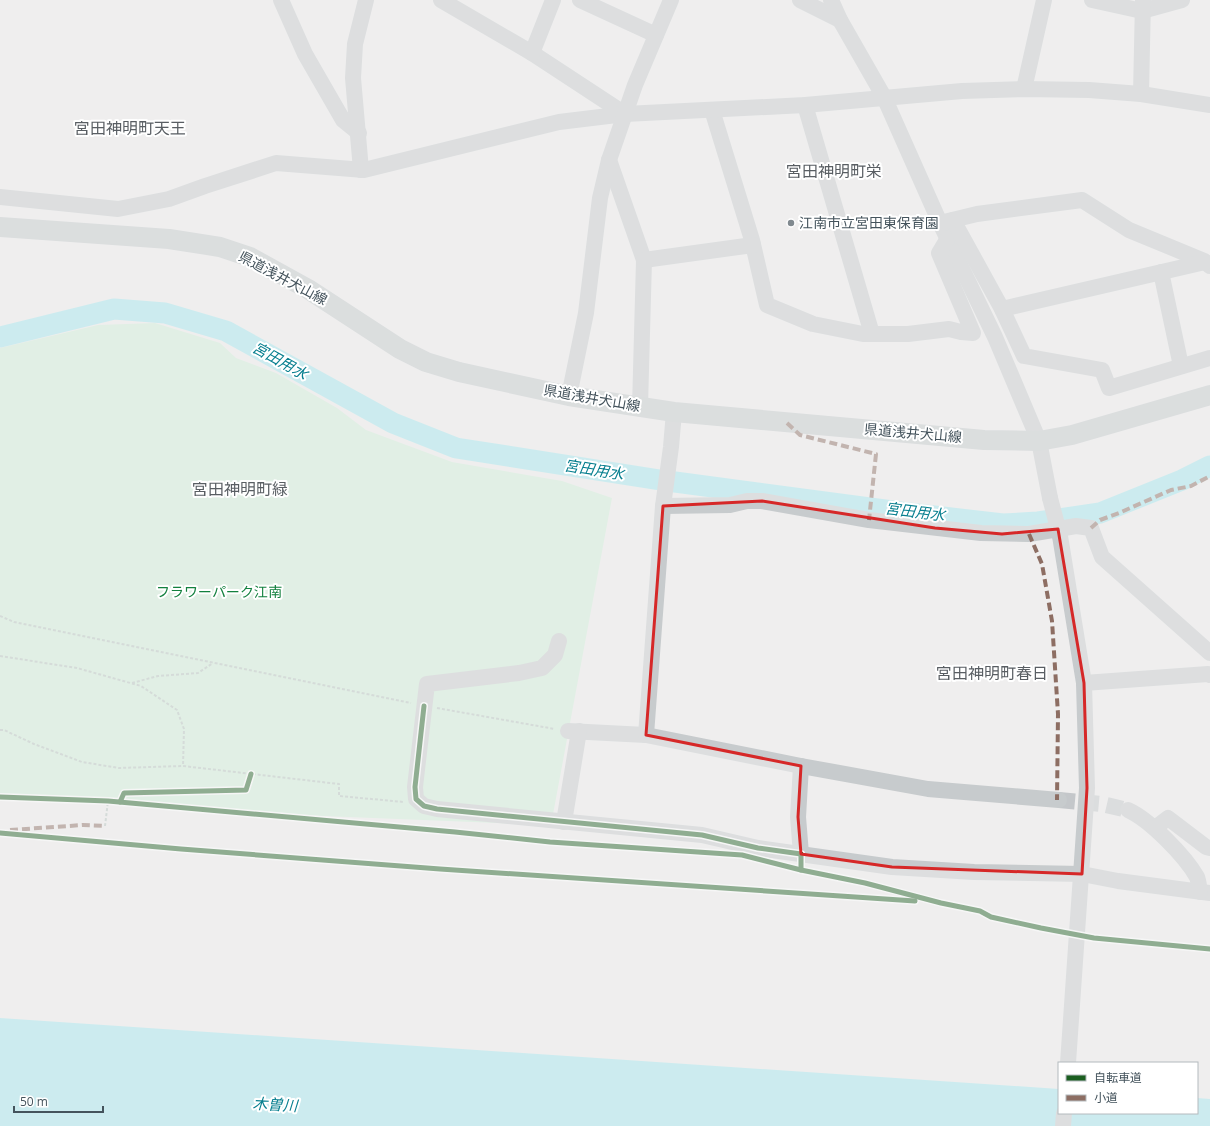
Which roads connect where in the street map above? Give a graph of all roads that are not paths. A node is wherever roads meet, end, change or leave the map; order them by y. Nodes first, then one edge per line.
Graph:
1 (281, 0) edge
2 (366, 0) edge
3 (441, 0) edge
4 (553, 0) edge
5 (580, 0) edge
6 (671, 0) edge
7 (800, 0) edge
8 (831, 0) edge
9 (1044, 0) edge
10 (1092, 0) edge
11 (1182, 0) edge
12 (1143, 5) edge
13 (840, 20) junction
14 (656, 35) junction
15 (532, 53) junction
16 (1024, 89) junction
17 (1141, 94) junction
18 (884, 97) junction
19 (805, 104) junction
20 (1210, 105) edge
21 (712, 110) junction
22 (625, 114) junction
23 (359, 133) junction
24 (609, 160) junction
25 (361, 170) junction
26 (0, 197) edge
27 (947, 222) junction
28 (0, 228) edge
29 (948, 238) junction
30 (753, 245) junction
31 (644, 260) junction
32 (1208, 264) edge
33 (1161, 272) junction
34 (1002, 310) junction
35 (872, 334) junction
36 (1210, 358) edge
37 (1181, 366) junction
38 (1210, 395) edge
39 (569, 396) junction
40 (640, 406) junction
41 (674, 412) junction
42 (1039, 441) junction
43 (663, 506) junction
44 (559, 641) dead end
45 (1210, 653) edge
46 (1210, 675) edge
47 (1084, 683) junction
48 (646, 734) junction
49 (801, 766) junction
50 (1059, 800) tunnel mouth
51 (1128, 810) tunnel mouth
52 (564, 822) junction
53 (1155, 828) junction
54 (1210, 848) edge
55 (801, 854) junction
56 (1082, 874) junction
57 (1205, 893) edge
58 (1068, 1062) edge
59 (1064, 1114) edge
60 (1063, 1126) edge

1 - 23 street
2 - 23 street
3 - 15 street
4 - 15 street
5 - 14 street
6 - 14 street
7 - 13 street
8 - 13 street
9 - 16 street
10 - 12 street
11 - 12 street
12 - 17 street
13 - 18 street
14 - 22 street
15 - 22 street
16 - 17 street
16 - 18 street
17 - 20 street
18 - 19 street
18 - 27 street
19 - 21 street
19 - 35 street
21 - 22 street
21 - 30 street
22 - 24 street
22 - 25 street
23 - 25 street
24 - 31 street
24 - 39 street
25 - 26 street
27 - 29 street
27 - 32 street
27 - 34 street
28 - 39 main road, 県道浅井犬山線
29 - 35 street
29 - 42 street
30 - 31 street
30 - 35 street
31 - 40 street
32 - 33 street
33 - 34 street
33 - 37 street
34 - 37 street
36 - 37 street
38 - 42 main road, 県道浅井犬山線
39 - 40 main road, 県道浅井犬山線
40 - 41 main road, 県道浅井犬山線
41 - 42 main road, 県道浅井犬山線
41 - 43 street
42 - 47 street, bridge
43 - 45 street
43 - 48 street
44 - 52 street
46 - 47 street
47 - 56 street
48 - 49 street
48 - 52 street
49 - 50 street
49 - 55 street
51 - 53 street
52 - 55 street
53 - 54 street
53 - 57 street
55 - 56 street
56 - 57 street
56 - 58 street
59 - 60 street

